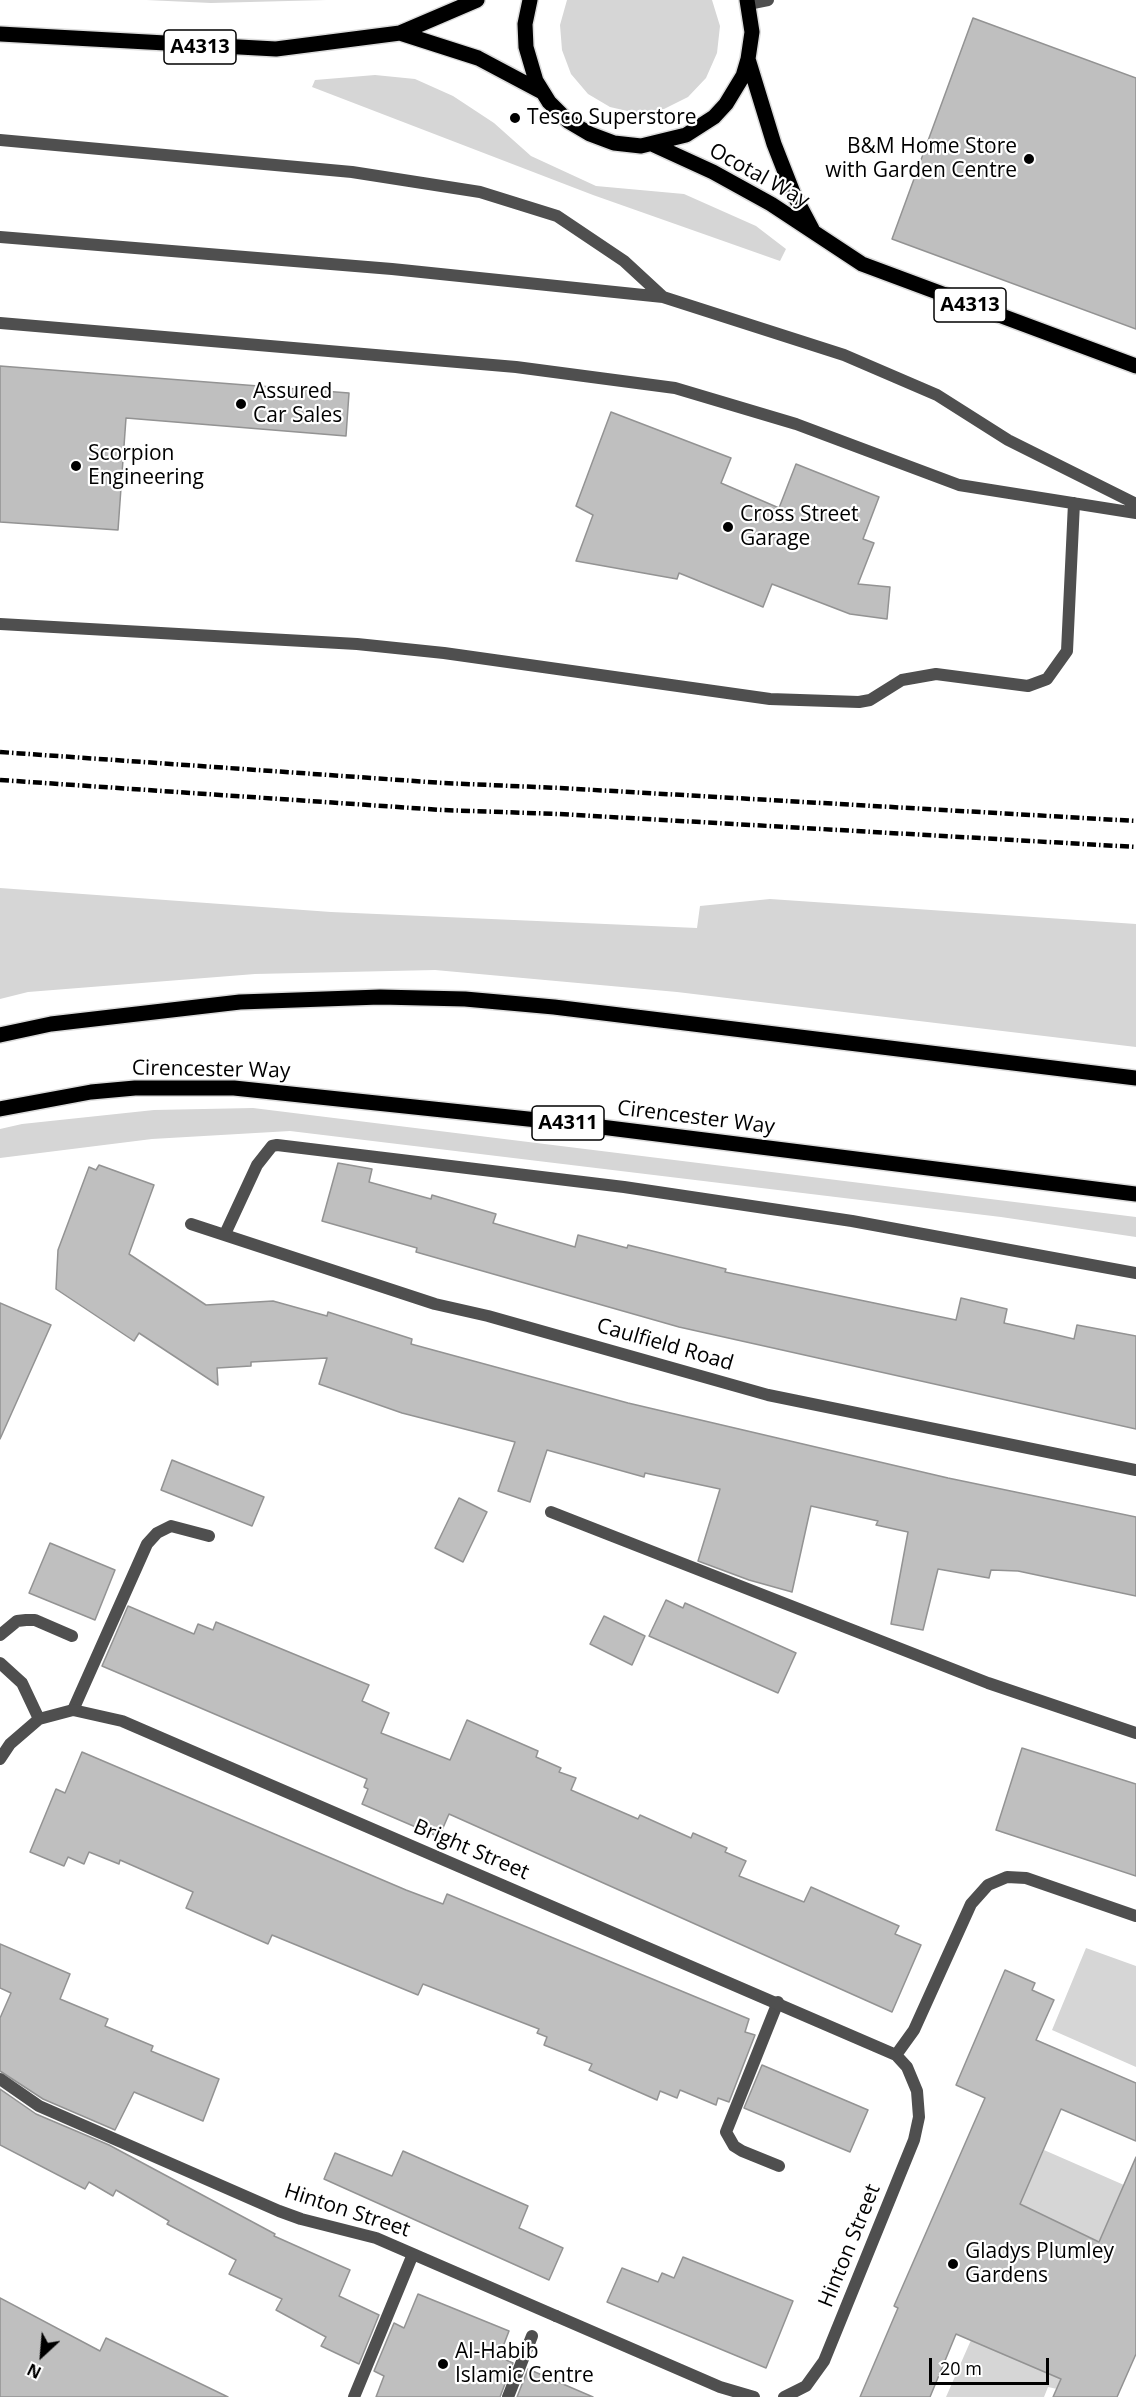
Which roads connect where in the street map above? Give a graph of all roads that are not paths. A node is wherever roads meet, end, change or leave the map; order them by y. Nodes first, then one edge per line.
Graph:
1 (477, 0) edge
2 (530, 0) edge
3 (768, 0) edge
4 (748, 2) edge
5 (400, 33) junction
6 (0, 34) edge
7 (748, 59) junction
8 (542, 92) junction
9 (0, 140) edge
10 (654, 144) junction
11 (812, 229) junction
12 (0, 237) edge
13 (663, 297) junction
14 (0, 323) edge
15 (1136, 366) edge
16 (1074, 503) junction
17 (1136, 504) edge
18 (1136, 513) edge
19 (0, 624) edge
20 (0, 1035) edge
21 (1136, 1078) edge
22 (0, 1109) edge
23 (1136, 1194) edge
24 (191, 1224) dead end
25 (225, 1234) junction
26 (1136, 1273) edge
27 (1136, 1470) edge
28 (551, 1512) dead end
29 (209, 1536) dead end
30 (0, 1635) edge
31 (72, 1636) dead end
32 (0, 1663) edge
33 (73, 1710) junction
34 (39, 1719) junction
35 (1136, 1733) edge
36 (0, 1759) edge
37 (1136, 1916) edge
38 (778, 2002) junction
39 (896, 2055) junction
40 (0, 2079) edge
41 (779, 2166) dead end
42 (413, 2254) junction
43 (532, 2336) dead end
44 (354, 2397) edge
45 (508, 2397) edge
46 (754, 2397) edge
47 (784, 2397) edge

1 - 5 main road, A4313
2 - 8 main road, A4313
3 - 4 street
4 - 7 main road, A4313
5 - 6 main road, A4313
5 - 8 main road, A4313
7 - 10 main road, A4313
7 - 11 main road, Ocotal Way / A4313
8 - 10 main road, A4313
9 - 13 street
10 - 11 main road, Ocotal Way / A4313
11 - 15 main road, Ocotal Way / A4313
12 - 13 street
13 - 17 street
14 - 16 street
16 - 18 street
16 - 19 street
20 - 21 main road
22 - 23 main road, Cirencester Way / A4311
24 - 25 street, Caulfield Road
25 - 26 street
25 - 27 street, Caulfield Road
28 - 35 street
29 - 33 street
30 - 31 street
32 - 34 street
33 - 34 street, Bright Street
33 - 38 street, Bright Street
34 - 36 street, Bright Street
37 - 39 street
38 - 39 street, Bright Street
38 - 41 street
39 - 47 street, Hinton Street
40 - 42 street, Hinton Street
42 - 44 street
42 - 46 street, Hinton Street
43 - 45 street

